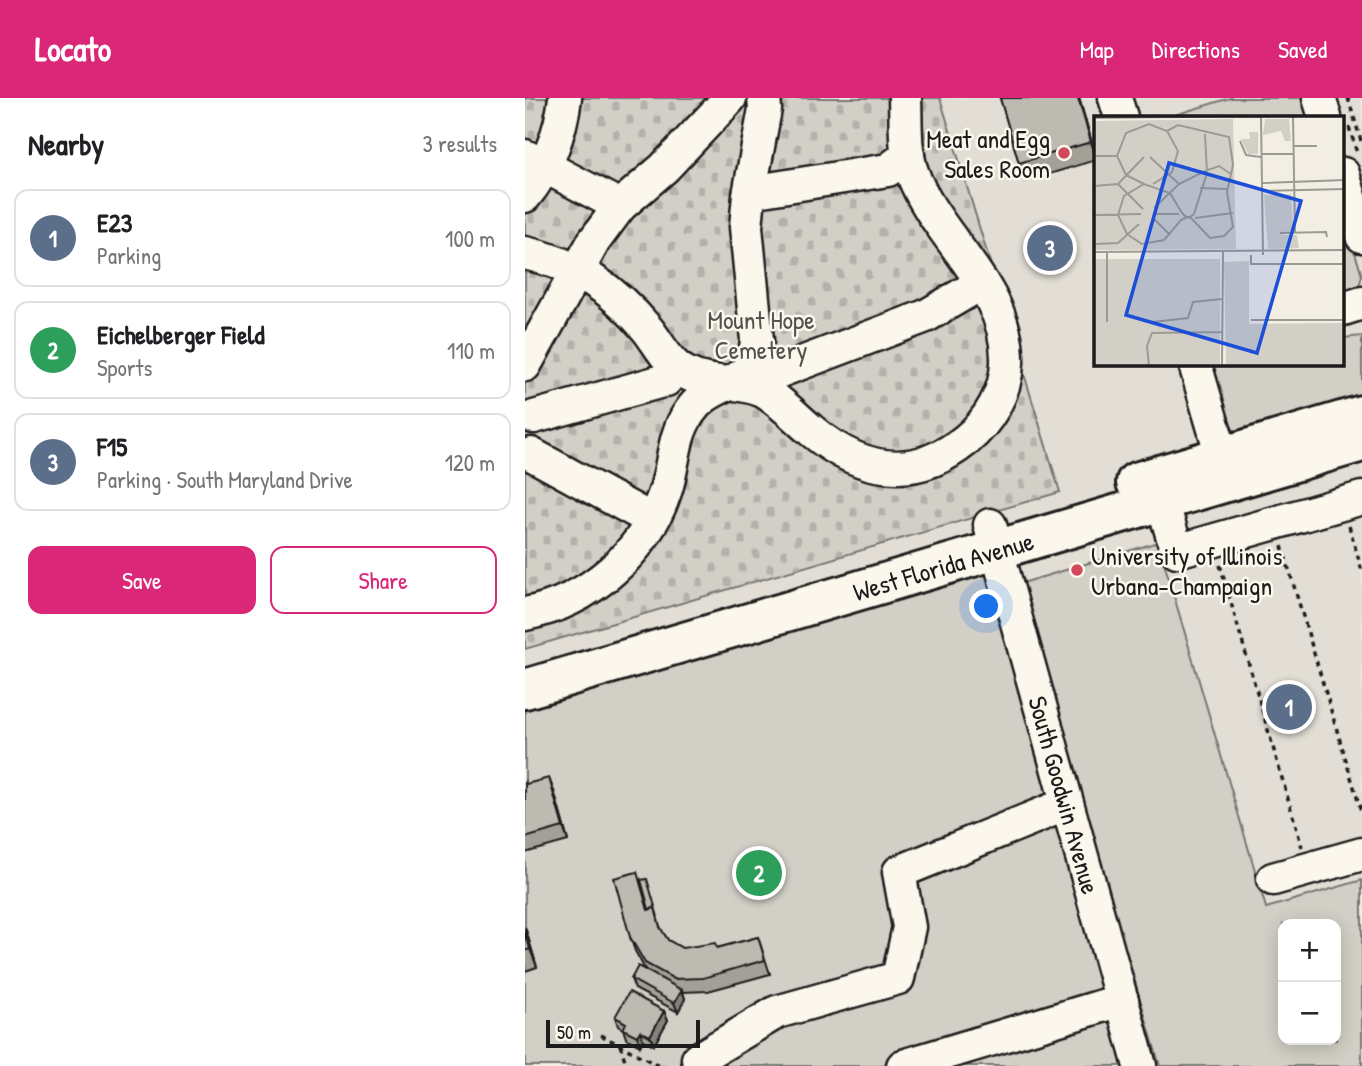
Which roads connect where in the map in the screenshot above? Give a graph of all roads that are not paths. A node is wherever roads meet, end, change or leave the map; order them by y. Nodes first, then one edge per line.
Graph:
1 (565, 98) edge
2 (730, 98) edge
3 (764, 98) edge
4 (905, 98) edge
5 (1319, 98) edge
6 (1334, 116) edge
7 (908, 155) junction
8 (535, 161) edge
9 (1351, 166) edge
10 (750, 192) junction
11 (525, 196) edge
12 (620, 206) junction
13 (1362, 236) edge
14 (525, 253) edge
15 (578, 270) junction
16 (982, 283) junction
17 (1362, 303) edge
18 (1345, 308) edge
19 (757, 340) junction
20 (525, 365) edge
21 (665, 366) junction
22 (1196, 366) edge
23 (767, 376) junction
24 (725, 384) junction
25 (782, 405) junction
26 (529, 409) edge
27 (1362, 415) edge
28 (677, 436) junction
29 (1362, 442) edge
30 (528, 458) edge
31 (1226, 468) junction
32 (1162, 501) junction
33 (1354, 508) edge
34 (652, 520) junction
35 (994, 538) junction
36 (525, 614) edge
37 (525, 662) edge
38 (525, 689) edge
39 (1067, 804) junction
40 (1362, 854) edge
41 (1273, 879) dead end
42 (1122, 1000) junction
43 (698, 1059) dead end
44 (903, 1066) edge
45 (1140, 1066) edge

1 - 8 street
2 - 12 street
3 - 10 street
4 - 7 street
5 - 6 street
7 - 10 street
7 - 16 street
8 - 11 street
8 - 12 street
9 - 13 street
10 - 19 street
12 - 15 street
14 - 15 street
15 - 20 street
15 - 21 street
16 - 23 street
16 - 25 street
17 - 18 street
19 - 23 street
19 - 24 street
21 - 24 street
21 - 26 street
21 - 28 street
22 - 31 street
23 - 25 street
24 - 25 street
24 - 28 street
26 - 30 street
27 - 31 main road, West Florida Avenue
28 - 34 street
29 - 31 main road, West Florida Avenue
30 - 34 street
31 - 32 main road, West Florida Avenue
31 - 35 main road, West Florida Avenue
32 - 33 street
32 - 35 main road, West Florida Avenue
34 - 36 street
35 - 37 main road, West Florida Avenue
35 - 38 main road, West Florida Avenue
35 - 39 street, South Goodwin Avenue
39 - 42 street, South Goodwin Avenue
39 - 43 street
40 - 41 street
42 - 44 street
42 - 45 street, South Goodwin Avenue

